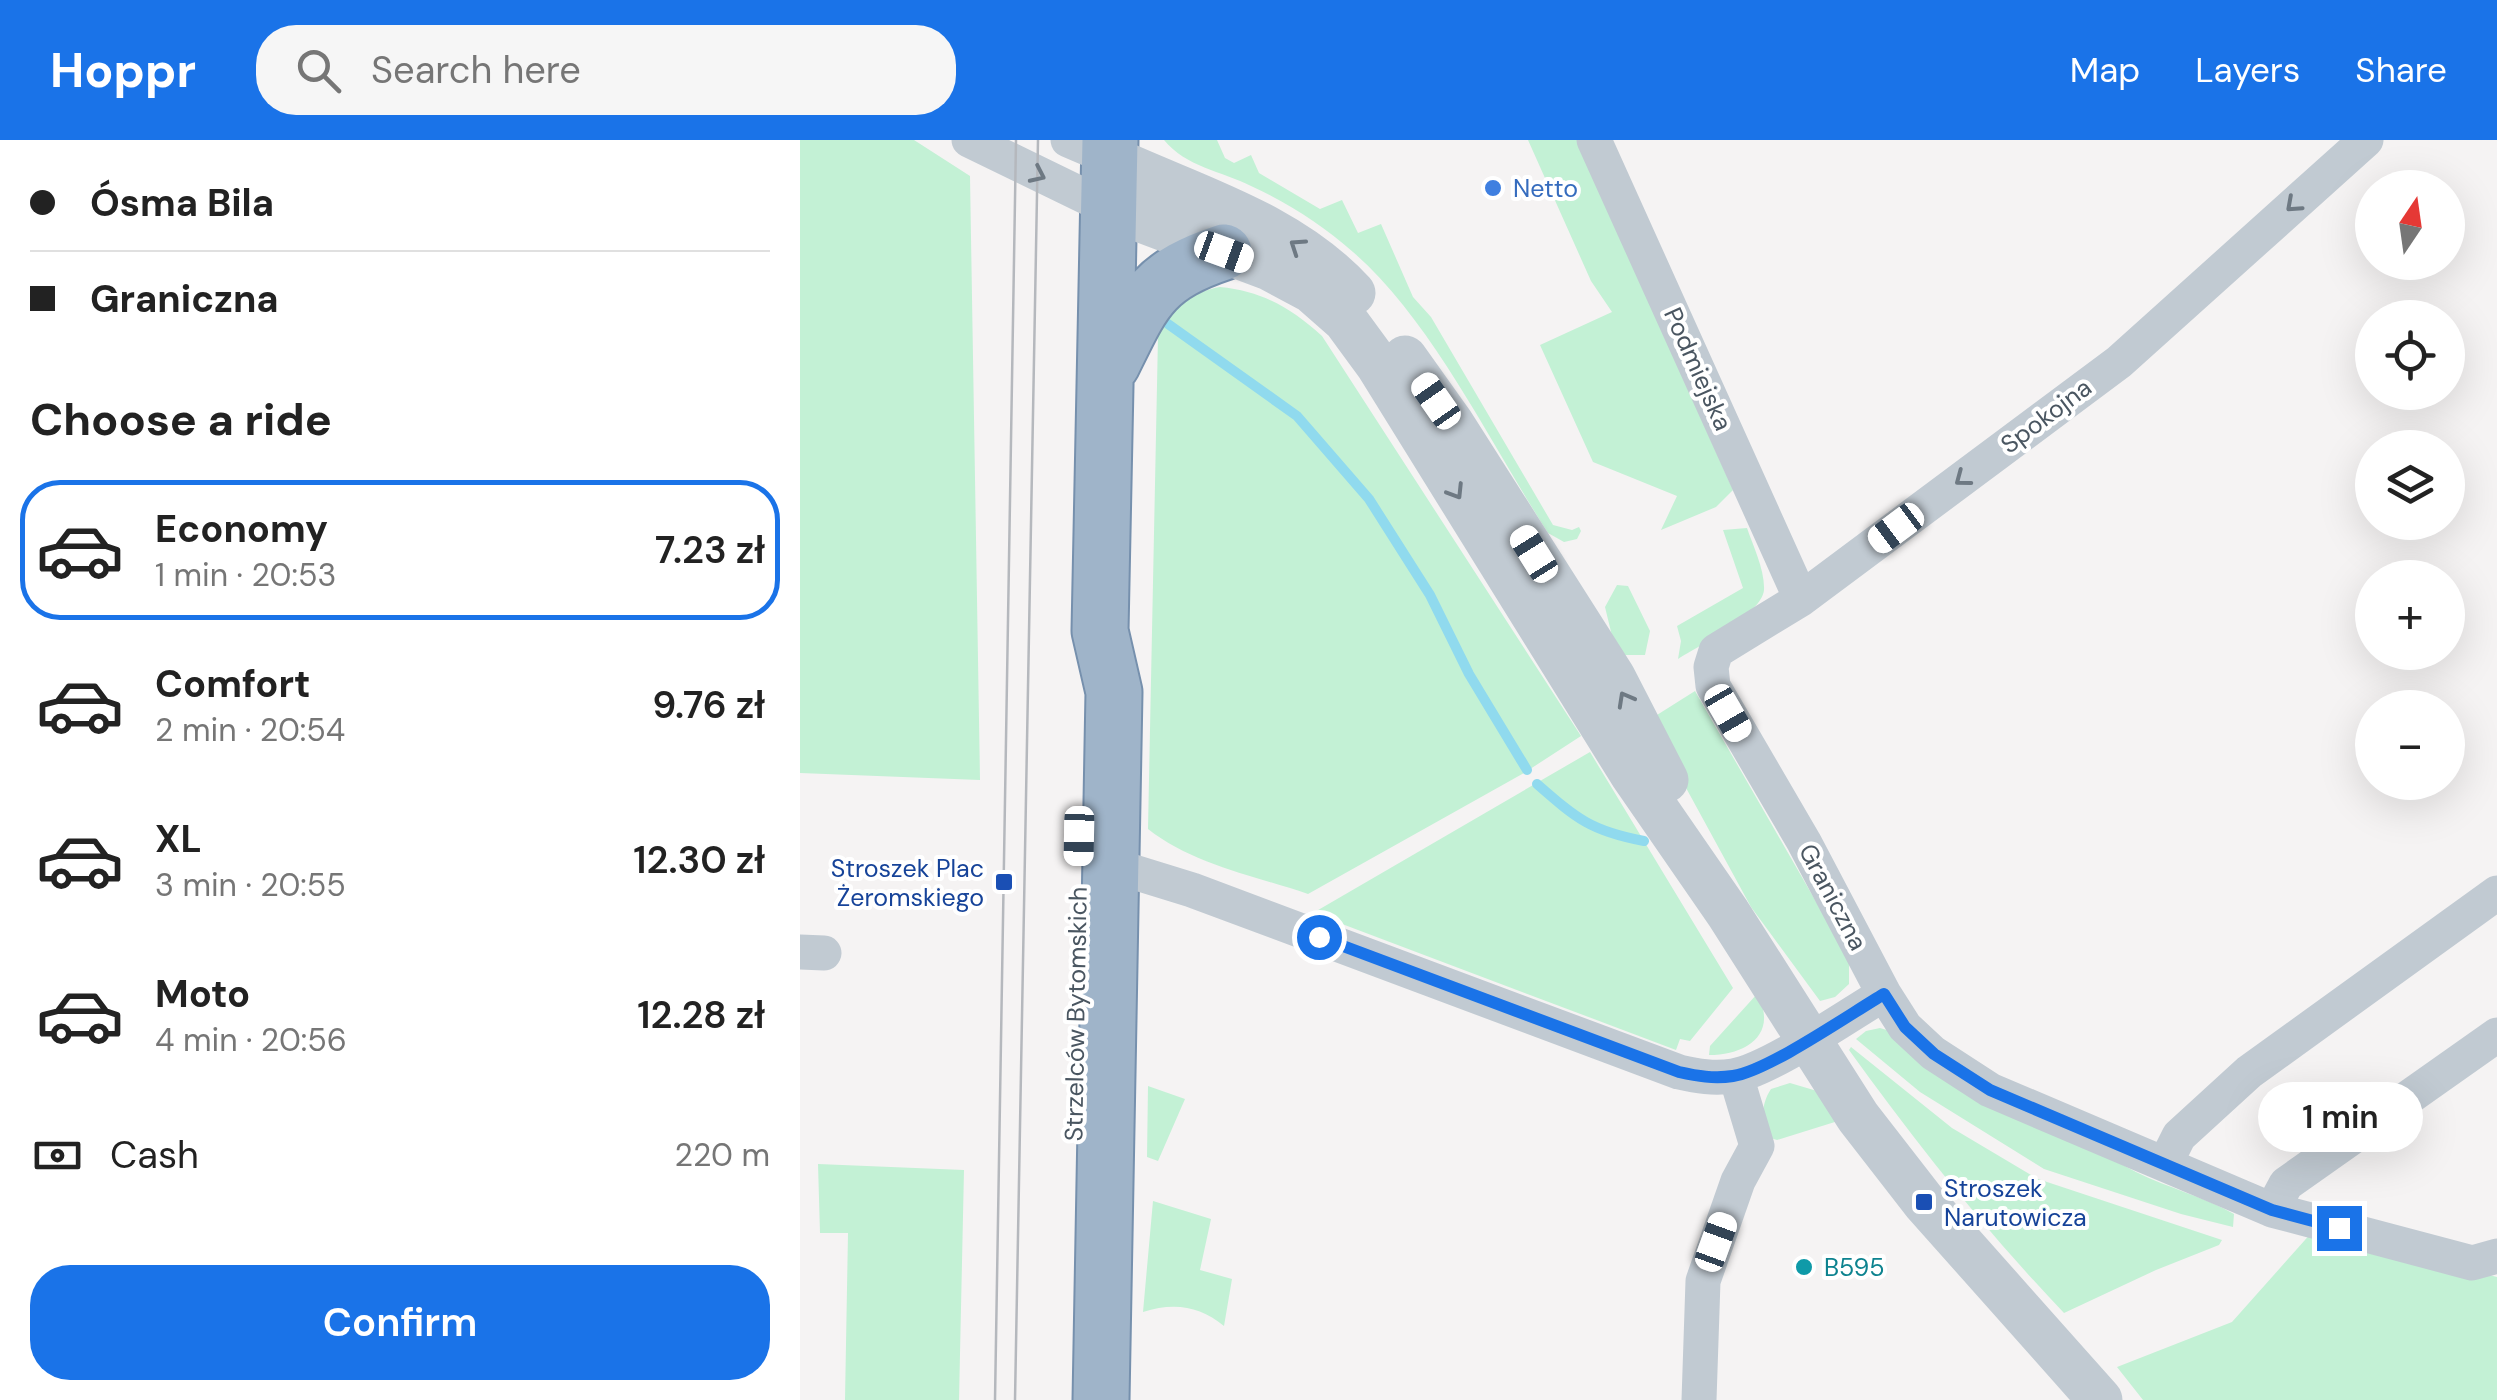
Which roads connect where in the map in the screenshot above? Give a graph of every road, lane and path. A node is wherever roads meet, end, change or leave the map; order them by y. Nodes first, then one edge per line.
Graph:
1 (968, 140) edge
2 (1594, 140) edge
3 (2366, 140) edge
4 (1099, 161) edge
5 (1224, 252) junction
6 (1106, 376) junction
7 (1801, 599) junction
8 (1100, 631) junction
9 (1711, 667) joint
10 (1111, 865) junction
11 (2497, 893) edge
12 (1728, 913) junction
13 (1884, 994) junction
14 (2497, 1034) edge
15 (1808, 1039) junction
16 (1736, 1076) junction
17 (2165, 1164) junction
18 (2272, 1210) junction
19 (2497, 1256) edge
20 (1069, 1400) edge
21 (1101, 1400) edge
22 (1699, 1400) edge
23 (2100, 1400) edge

1 -> 4 street
2 - 7 street, Podmiejska
3 -> 7 street, Spokojna
4 - 5 street
4 - 6 highway, Strzelców Bytomskich
12 -> 4 street
5 - 6 highway
5 -> 12 street
6 - 8 highway, Strzelców Bytomskich
7 - 9 street, Spokojna
8 - 10 highway, Strzelców Bytomskich
8 - 20 highway, Strzelców Bytomskich
9 - 13 street, Graniczna
10 - 16 street
10 - 21 highway, Strzelców Bytomskich
11 - 17 street
12 - 15 street
13 - 15 street
13 - 17 street, Graniczna
14 - 18 street
15 - 16 street
15 - 23 street
16 - 22 street
17 - 18 street, Graniczna
18 - 19 street, Graniczna

